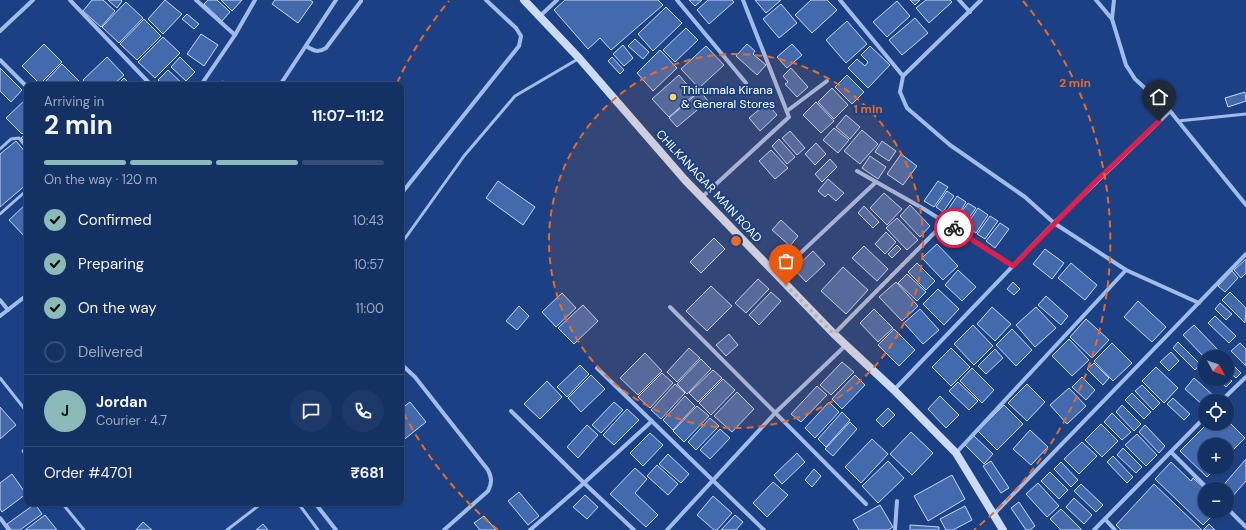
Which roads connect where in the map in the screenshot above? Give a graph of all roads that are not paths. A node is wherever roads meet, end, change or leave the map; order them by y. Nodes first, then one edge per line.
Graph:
1 (33, 0) edge
2 (70, 0) edge
3 (196, 0) edge
4 (256, 0) edge
5 (336, 0) edge
6 (486, 0) edge
7 (524, 0) edge
8 (557, 0) edge
9 (677, 0) edge
10 (743, 0) edge
11 (840, 0) edge
12 (959, 0) edge
13 (982, 0) edge
14 (1096, 0) edge
15 (1114, 0) edge
16 (361, 1) edge
17 (970, 12) junction
18 (539, 17) junction
19 (1112, 19) junction
20 (0, 31) edge
21 (235, 35) junction
22 (306, 46) junction
23 (579, 58) junction
24 (0, 60) edge
25 (903, 76) junction
26 (827, 80) dead end
27 (148, 82) edge
28 (203, 82) edge
29 (282, 82) edge
30 (746, 82) dead end
31 (24, 84) edge
32 (787, 111) junction
33 (1170, 111) junction
34 (1246, 114) edge
35 (1178, 121) junction
36 (24, 145) edge
37 (0, 149) edge
38 (857, 171) dead end
39 (876, 182) junction
40 (404, 190) edge
41 (24, 193) edge
42 (702, 197) junction
43 (1246, 205) edge
44 (0, 214) edge
45 (945, 222) junction
46 (1054, 222) junction
47 (404, 240) edge
48 (1246, 254) edge
49 (1013, 266) junction
50 (1126, 270) junction
51 (777, 275) junction
52 (24, 297) edge
53 (0, 300) edge
54 (1199, 303) junction
55 (670, 307) dead end
56 (8, 310) junction
57 (0, 316) edge
58 (834, 334) junction
59 (847, 345) junction
60 (404, 367) edge
61 (597, 368) dead end
62 (1246, 377) edge
63 (0, 378) edge
64 (894, 390) junction
65 (1228, 394) edge
66 (24, 408) edge
67 (511, 411) dead end
68 (776, 412) junction
69 (652, 421) junction
70 (1198, 424) edge
71 (1171, 452) junction
72 (956, 453) junction
73 (712, 480) junction
74 (1201, 482) edge
75 (584, 483) junction
76 (897, 501) dead end
77 (866, 504) dead end
78 (64, 506) edge
79 (258, 506) edge
80 (300, 506) edge
81 (317, 506) edge
82 (994, 514) junction
83 (1234, 515) edge
84 (0, 518) edge
85 (1105, 519) junction
86 (1246, 527) edge
87 (10, 530) edge
88 (84, 530) edge
89 (227, 530) edge
90 (318, 530) edge
91 (336, 530) edge
92 (444, 530) edge
93 (530, 530) edge
94 (634, 530) edge
95 (667, 530) edge
96 (764, 530) edge
97 (895, 530) edge
98 (1003, 530) edge
99 (1094, 530) edge
100 (1115, 530) edge

1 - 20 street
2 - 27 street
3 - 21 street
4 - 21 street
5 - 22 street
6 - 40 street
7 - 18 main road, CHILKANAGAR MAIN ROAD
8 - 18 street
9 - 30 street
10 - 32 street
11 - 25 street
12 - 17 street
13 - 17 street
14 - 19 street
15 - 19 street
16 - 22 street
17 - 25 street
18 - 23 main road, CHILKANAGAR MAIN ROAD
19 - 33 street
21 - 28 street
22 - 29 street
23 - 42 main road, CHILKANAGAR MAIN ROAD
23 - 47 lane
24 - 31 street
25 - 46 street
26 - 32 street
32 - 42 street
33 - 35 street
33 - 46 street
34 - 35 lane
35 - 43 street
36 - 37 lane
38 - 39 street
39 - 45 street
39 - 51 street
41 - 44 lane
42 - 51 main road, CHILKANAGAR MAIN ROAD
45 - 49 street
45 - 58 street
46 - 49 street
46 - 50 street
48 - 54 street
49 - 64 street
50 - 54 street
50 - 72 street
51 - 58 main road, CHILKANAGAR MAIN ROAD
52 - 56 street
53 - 56 street
54 - 82 street
55 - 68 street
56 - 57 street
58 - 59 main road, CHILKANAGAR MAIN ROAD
59 - 64 main road, CHILKANAGAR MAIN ROAD
59 - 68 street
60 - 92 street
61 - 69 street
62 - 65 street
63 - 66 lane
64 - 72 main road, CHILKANAGAR MAIN ROAD
67 - 75 street
68 - 73 street
68 - 77 street
69 - 73 street
69 - 75 street
70 - 71 street
71 - 74 street
71 - 85 street
72 - 82 main road, CHILKANAGAR MAIN ROAD
73 - 95 street
73 - 96 street
75 - 93 street
75 - 94 street
76 - 97 street
78 - 88 lane
79 - 89 lane
80 - 90 lane
81 - 91 street
82 - 98 main road, CHILKANAGAR MAIN ROAD
83 - 86 street
84 - 87 street
85 - 99 street
85 - 100 street

